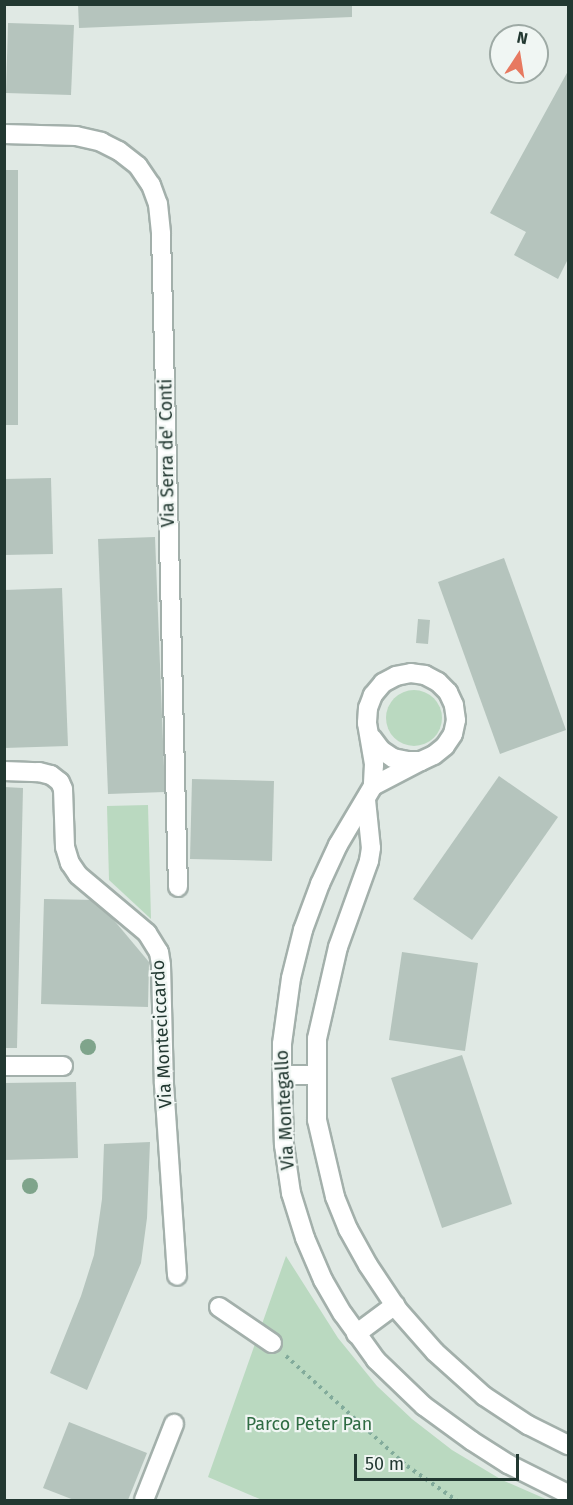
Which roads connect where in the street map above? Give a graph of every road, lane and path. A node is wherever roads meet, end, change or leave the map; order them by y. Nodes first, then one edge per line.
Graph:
1 (4, 134) edge
2 (372, 738) junction
3 (421, 761) junction
4 (4, 771) edge
5 (370, 793) junction
6 (178, 887) dead end
7 (4, 1066) edge
8 (63, 1066) dead end
9 (282, 1075) junction
10 (315, 1075) junction
11 (177, 1276) dead end
12 (395, 1305) junction
13 (219, 1307) dead end
14 (356, 1334) junction
15 (272, 1343) joint
16 (174, 1424) dead end
17 (568, 1445) edge
18 (566, 1487) edge
19 (144, 1500) edge
20 (456, 1500) edge

1 - 6 street, Via Serra de' Conti
2 - 3 street
2 - 3 street, Via Montegallo
2 - 5 street, Via Montegallo
3 - 5 street, Via Montegallo
4 - 11 street, Via Monteciccardo
5 - 9 street, Via Montegallo
5 - 10 street, Via Montegallo
7 - 8 street
9 - 10 street
9 - 14 street, Via Montegallo
10 - 12 street, Via Montegallo
12 - 14 street
12 - 17 street, Via Montegallo
13 - 15 street
14 - 18 street, Via Montegallo
15 - 20 path
16 - 19 street

